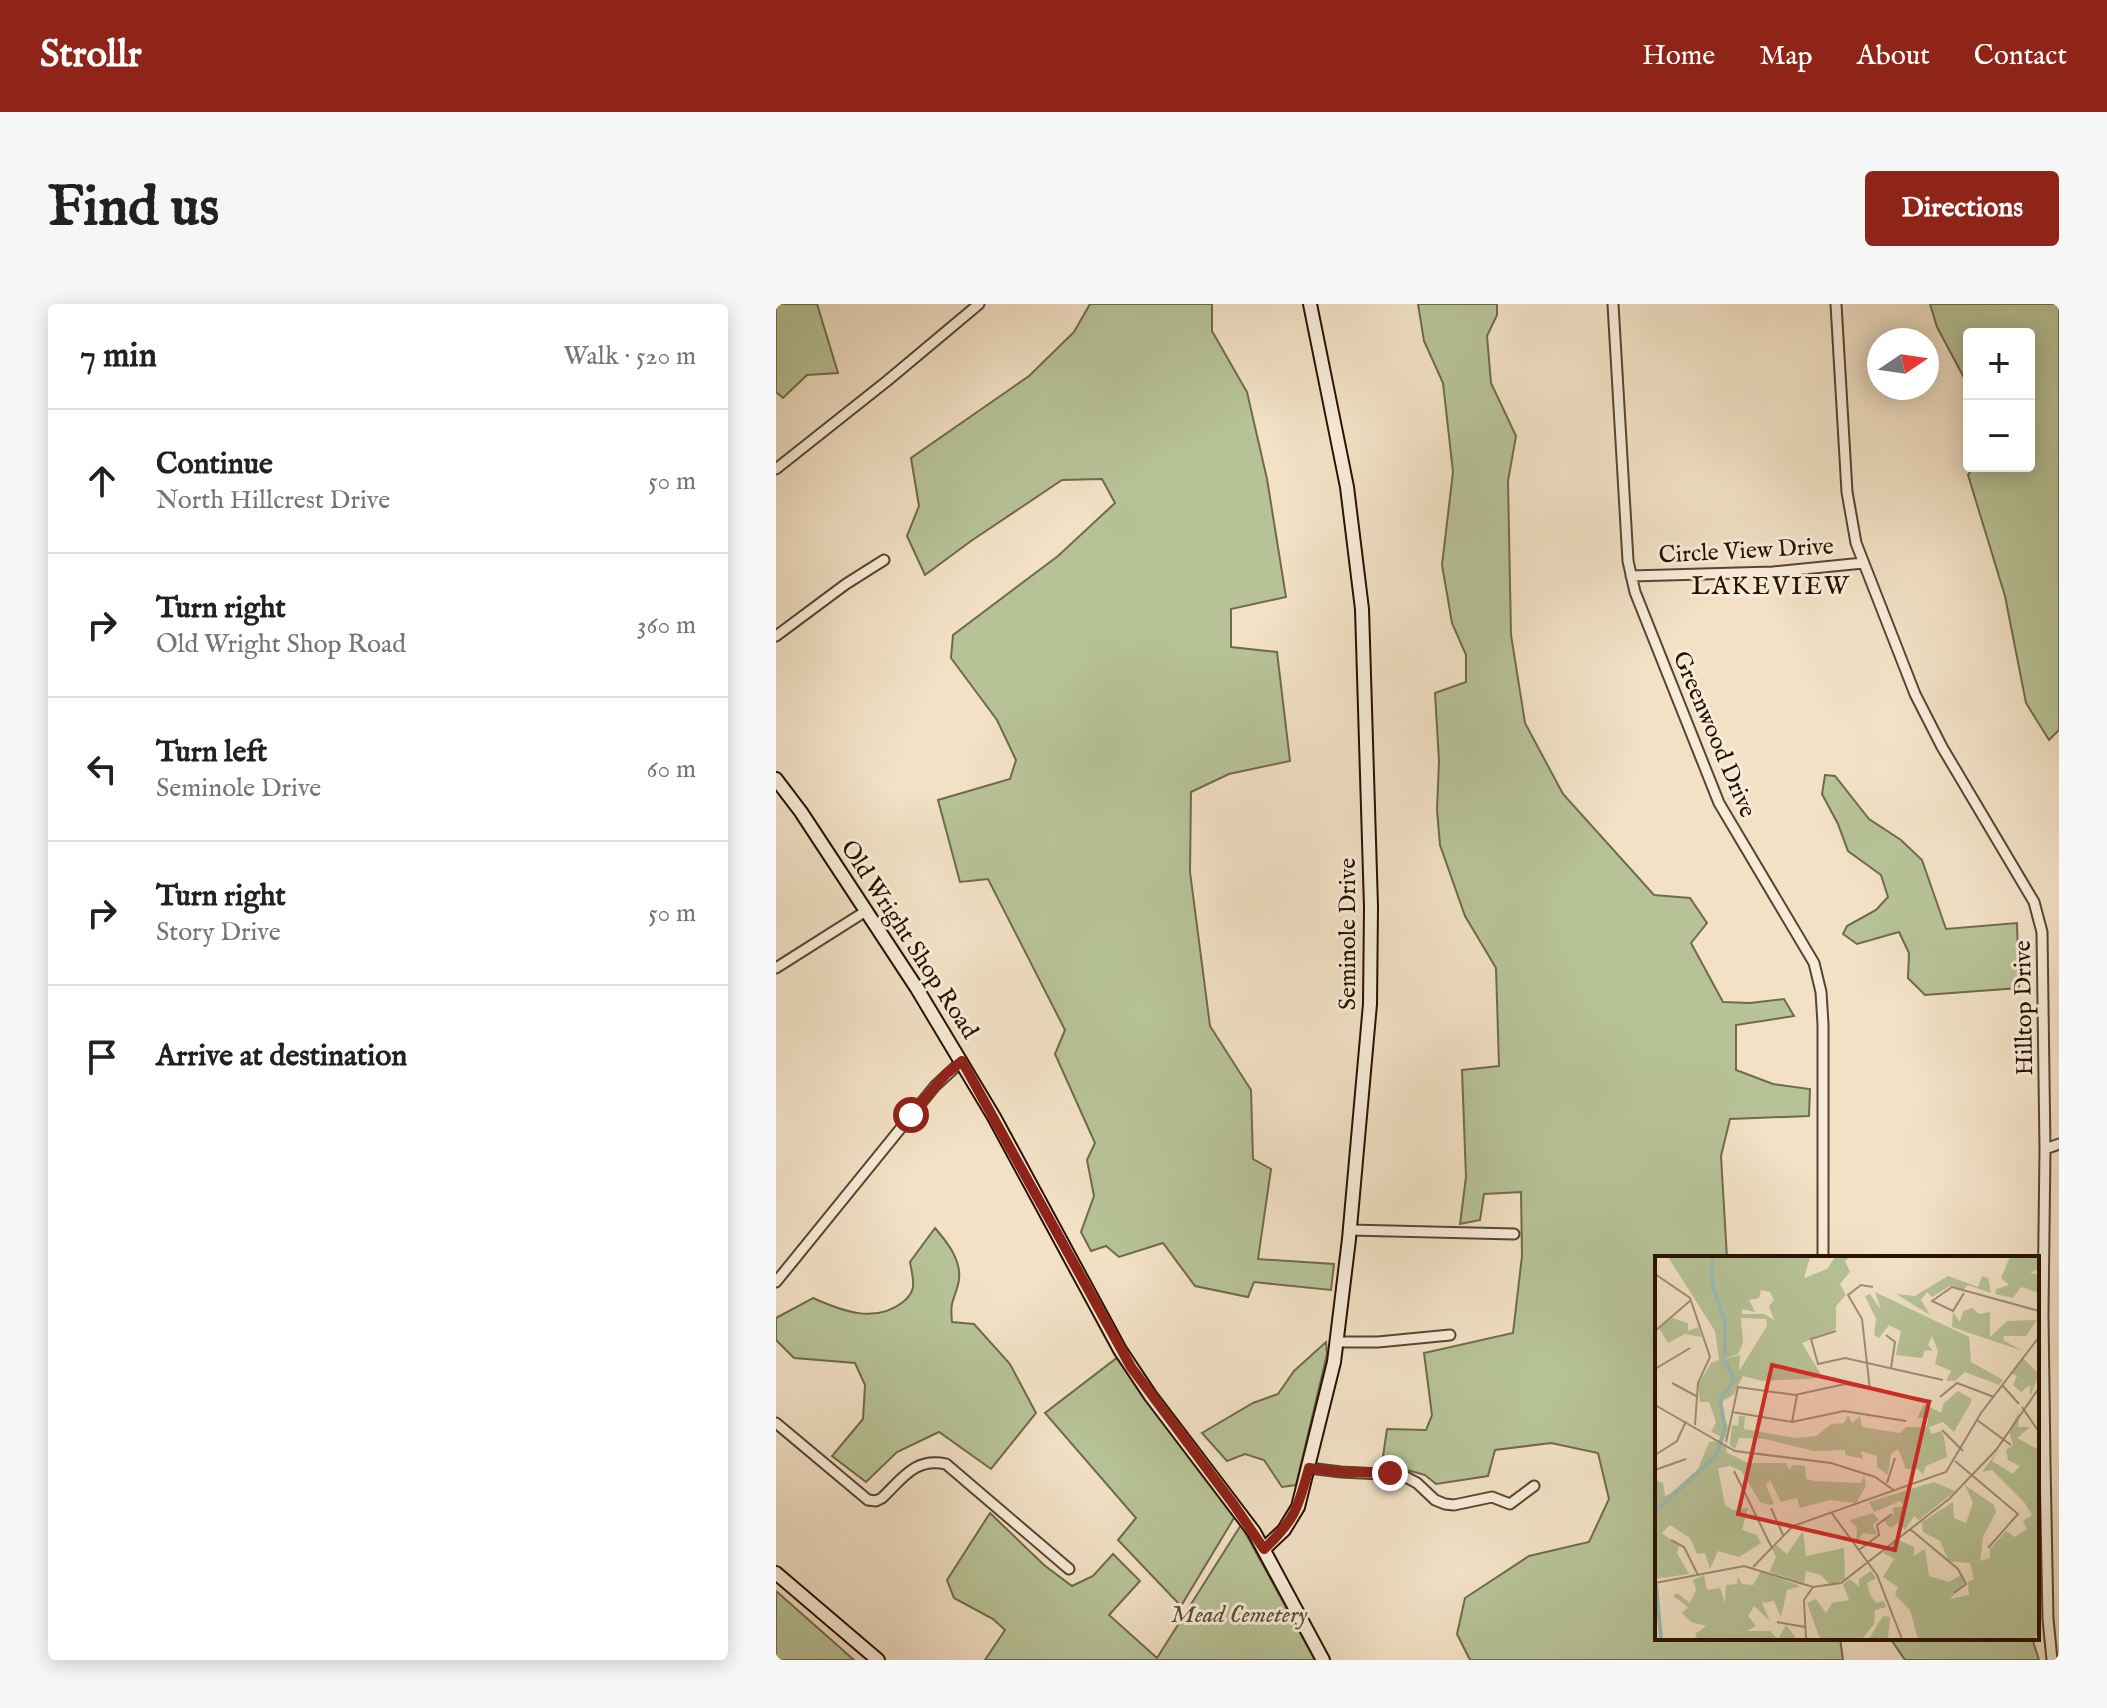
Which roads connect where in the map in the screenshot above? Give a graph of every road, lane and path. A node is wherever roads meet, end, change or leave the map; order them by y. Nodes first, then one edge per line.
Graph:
1 (979, 304) edge
2 (1310, 304) edge
3 (1613, 304) edge
4 (1836, 304) edge
5 (776, 453) edge
6 (780, 466) edge
7 (884, 560) dead end
8 (1863, 563) junction
9 (1631, 576) junction
10 (776, 636) edge
11 (776, 779) edge
12 (866, 911) junction
13 (776, 968) edge
14 (962, 1061) junction
15 (2059, 1144) edge
16 (2045, 1149) junction
17 (1350, 1230) junction
18 (1514, 1234) dead end
19 (1823, 1256) edge
20 (776, 1282) edge
21 (1450, 1335) dead end
22 (1337, 1342) junction
23 (776, 1423) edge
24 (1309, 1468) junction
25 (1534, 1486) dead end
26 (1264, 1549) junction
27 (1069, 1569) dead end
28 (776, 1573) edge
29 (878, 1660) edge
30 (1323, 1660) edge
31 (2052, 1660) edge

1 - 6 street
2 - 17 street, Seminole Drive
3 - 9 street, Greenwood Drive
4 - 8 street, Hilltop Drive
5 - 6 street
7 - 10 street
8 - 9 street, Circle View Drive
8 - 16 street, Hilltop Drive
9 - 19 street, Greenwood Drive
11 - 12 street, Old Wright Shop Road
12 - 13 street
12 - 14 street, Old Wright Shop Road
14 - 20 street
14 - 26 street, Old Wright Shop Road
15 - 16 street
16 - 31 street, Hilltop Drive
17 - 18 street
17 - 22 street, Seminole Drive
21 - 22 street
22 - 24 street, Seminole Drive
23 - 27 street
24 - 25 street
24 - 26 street, Seminole Drive
26 - 30 street, Old Wright Shop Road
28 - 29 street

